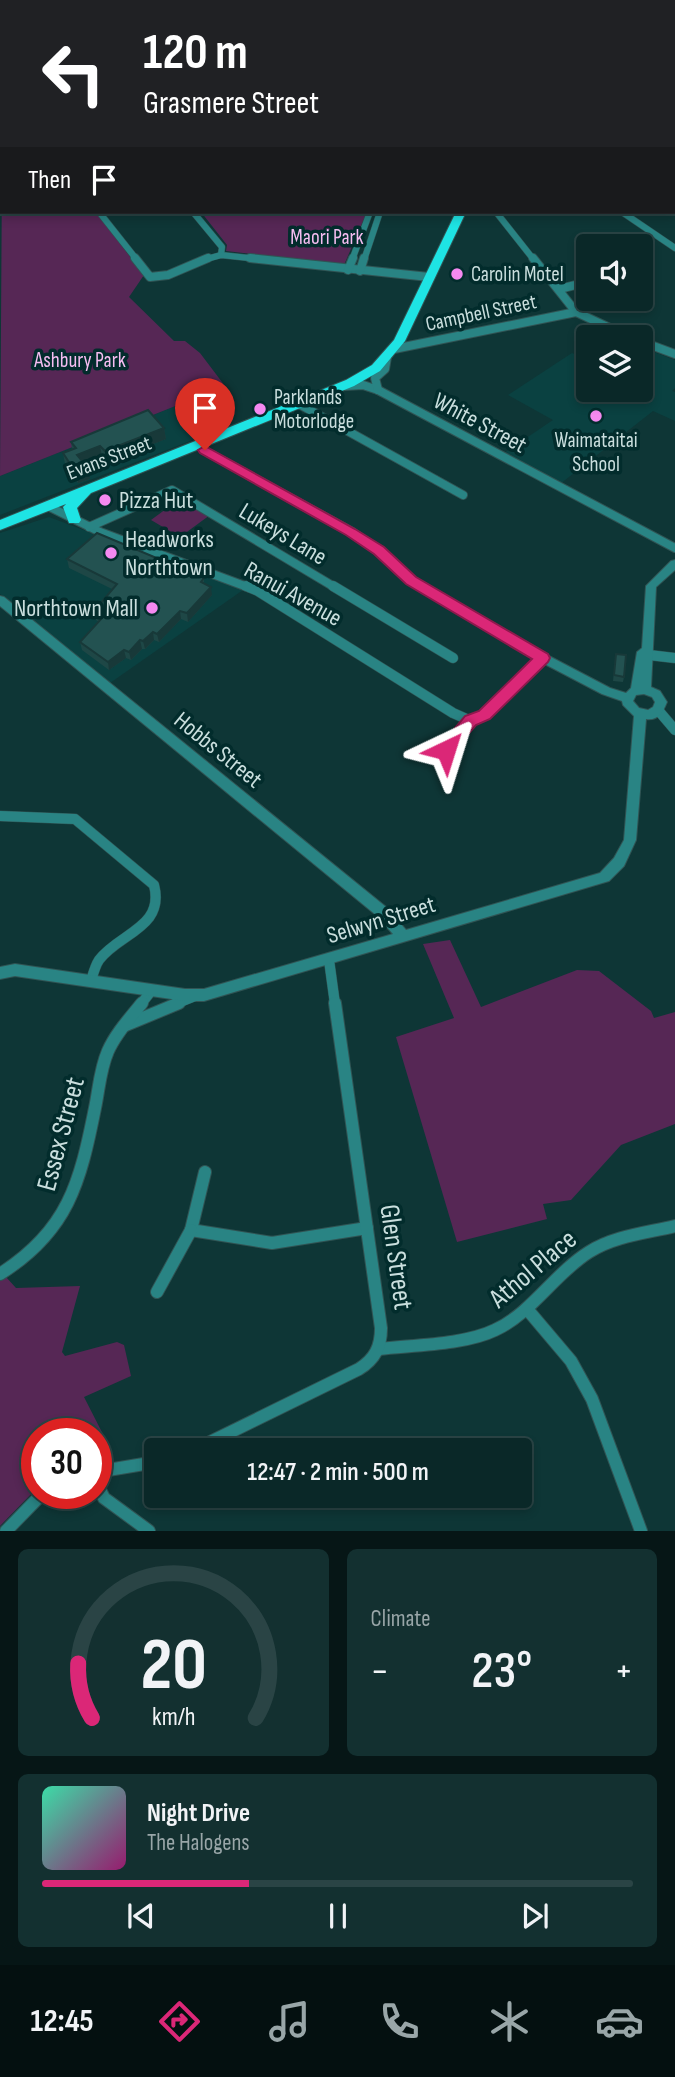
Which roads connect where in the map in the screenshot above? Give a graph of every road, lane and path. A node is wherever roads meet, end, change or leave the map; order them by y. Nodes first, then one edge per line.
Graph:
1 (101, 214) edge
2 (194, 214) edge
3 (369, 214) edge
4 (379, 214) edge
5 (460, 214) edge
6 (498, 214) edge
7 (625, 214) edge
8 (674, 246) edge
9 (220, 255) junction
10 (348, 270) junction
11 (360, 271) junction
12 (429, 278) junction
13 (576, 285) edge
14 (559, 289) junction
15 (576, 312) junction
16 (604, 325) edge
17 (653, 346) edge
18 (390, 353) junction
19 (675, 354) edge
20 (341, 387) junction
21 (379, 390) junction
22 (299, 404) junction
23 (199, 444) junction
24 (90, 488) junction
25 (463, 495) dead end
26 (48, 506) junction
27 (74, 520) junction
28 (0, 525) edge
29 (89, 527) junction
30 (675, 548) edge
31 (675, 564) edge
32 (0, 600) edge
33 (647, 652) junction
34 (453, 658) dead end
35 (542, 658) junction
36 (675, 658) edge
37 (636, 692) junction
38 (658, 710) junction
39 (639, 714) junction
40 (471, 721) junction
41 (675, 730) edge
42 (446, 750) dead end
43 (0, 816) edge
44 (404, 937) junction
45 (329, 960) junction
46 (0, 973) edge
47 (91, 981) junction
48 (152, 990) junction
49 (195, 996) junction
50 (126, 1025) junction
51 (205, 1172) dead end
52 (675, 1226) edge
53 (367, 1228) junction
54 (191, 1230) junction
55 (0, 1274) edge
56 (157, 1292) dead end
57 (527, 1309) junction
58 (379, 1349) junction
59 (218, 1438) edge
60 (144, 1464) edge
61 (112, 1469) edge
62 (112, 1504) edge
63 (27, 1509) edge
64 (6, 1531) edge
65 (149, 1531) edge
66 (641, 1531) edge

1 - 9 street
2 - 9 street
3 - 10 street
4 - 11 street
5 - 12 highway, Evans Street
6 - 14 street
7 - 8 street
9 - 10 street
10 - 11 street
11 - 12 street
12 - 18 highway, Evans Street
13 - 14 street
14 - 15 street
15 - 16 street
15 - 18 street, Campbell Street
17 - 19 street
18 - 20 highway, Evans Street
18 - 21 street
20 - 21 street, White Street
20 - 22 highway, Evans Street
21 - 30 street, White Street
22 - 23 highway, Evans Street
22 - 25 street
23 - 24 highway, Evans Street
23 - 35 street
24 - 26 highway, Evans Street
24 - 27 highway
26 - 27 street, Ranui Avenue
26 - 28 highway, Evans Street
27 - 29 street, Ranui Avenue
29 - 34 street, Lukeys Lane
29 - 40 street, Ranui Avenue
31 - 33 street
32 - 44 street, Hobbs Street
33 - 36 street
33 - 37 street
35 - 37 street
35 - 40 street
37 - 38 street
37 - 39 street
38 - 39 street
38 - 41 street
39 - 44 street, Selwyn Street
40 - 42 street
43 - 47 street
44 - 45 street, Selwyn Street
45 - 49 street, Selwyn Street
45 - 53 street, Glen Street
46 - 47 street, Selwyn Street
47 - 48 street, Selwyn Street
48 - 49 street, Selwyn Street
48 - 50 street, Essex Street
49 - 50 street
50 - 55 street, Essex Street
51 - 54 street
52 - 57 street, Athol Place
53 - 54 street
53 - 58 street, Glen Street
54 - 56 street
57 - 58 street, Athol Place
57 - 66 street
58 - 59 street
60 - 61 street
62 - 65 street
63 - 64 street

